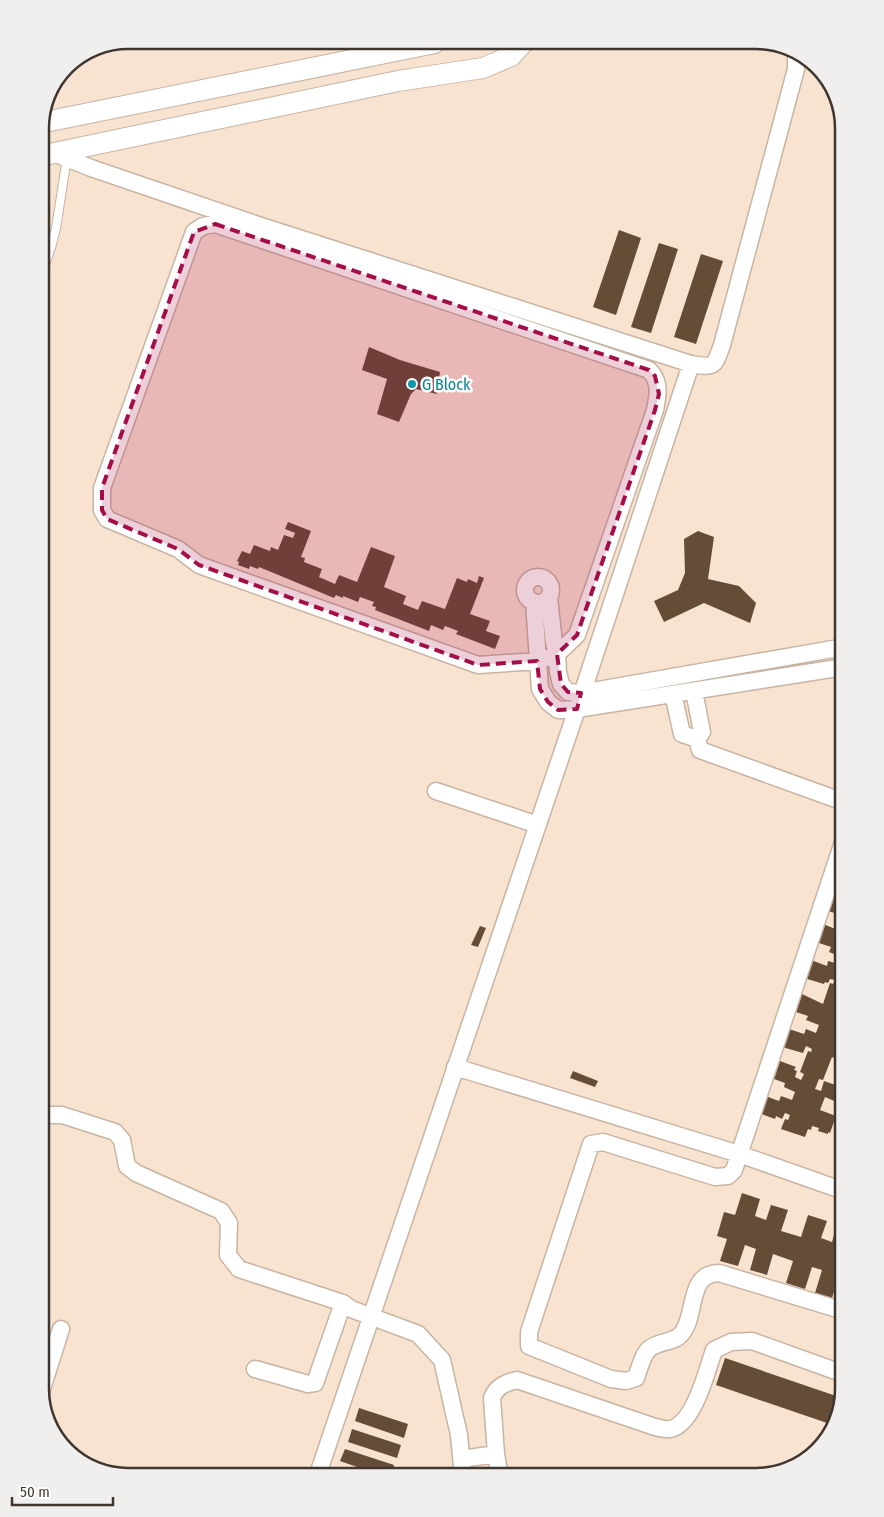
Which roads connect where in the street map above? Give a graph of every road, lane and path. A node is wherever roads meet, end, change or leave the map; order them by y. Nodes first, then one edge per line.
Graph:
1 (405, 49) edge
2 (518, 49) edge
3 (796, 60) edge
4 (49, 121) edge
5 (54, 156) edge
6 (49, 253) edge
7 (691, 364) junction
8 (835, 648) edge
9 (557, 654) junction
10 (538, 661) junction
11 (835, 667) edge
12 (694, 690) junction
13 (673, 694) junction
14 (579, 701) junction
15 (696, 739) junction
16 (436, 792) dead end
17 (835, 799) edge
18 (538, 825) junction
19 (835, 866) edge
20 (455, 1067) junction
21 (49, 1115) edge
22 (739, 1154) junction
23 (835, 1188) edge
24 (344, 1303) junction
25 (835, 1309) edge
26 (372, 1313) junction
27 (61, 1329) dead end
28 (49, 1365) edge
29 (255, 1368) dead end
30 (835, 1371) edge
31 (496, 1454) junction
32 (462, 1459) junction
33 (320, 1468) edge
34 (462, 1468) edge
35 (497, 1468) edge

1 - 4 street
2 - 5 street
3 - 7 street
5 - 6 lane
5 - 7 street
7 - 14 street
8 - 14 street
9 - 10 street
9 - 10 street
9 - 10 street
9 - 14 street
10 - 14 street
11 - 12 street
12 - 13 street
12 - 15 street
13 - 14 street
13 - 15 street
14 - 18 street
15 - 17 street
16 - 18 street
18 - 20 street
19 - 22 street
20 - 22 street
20 - 26 street
21 - 24 street
22 - 23 street
22 - 25 street
24 - 26 street
24 - 29 street
26 - 32 street
26 - 33 street
27 - 28 street
30 - 31 street
31 - 32 street
31 - 35 street
32 - 34 street

